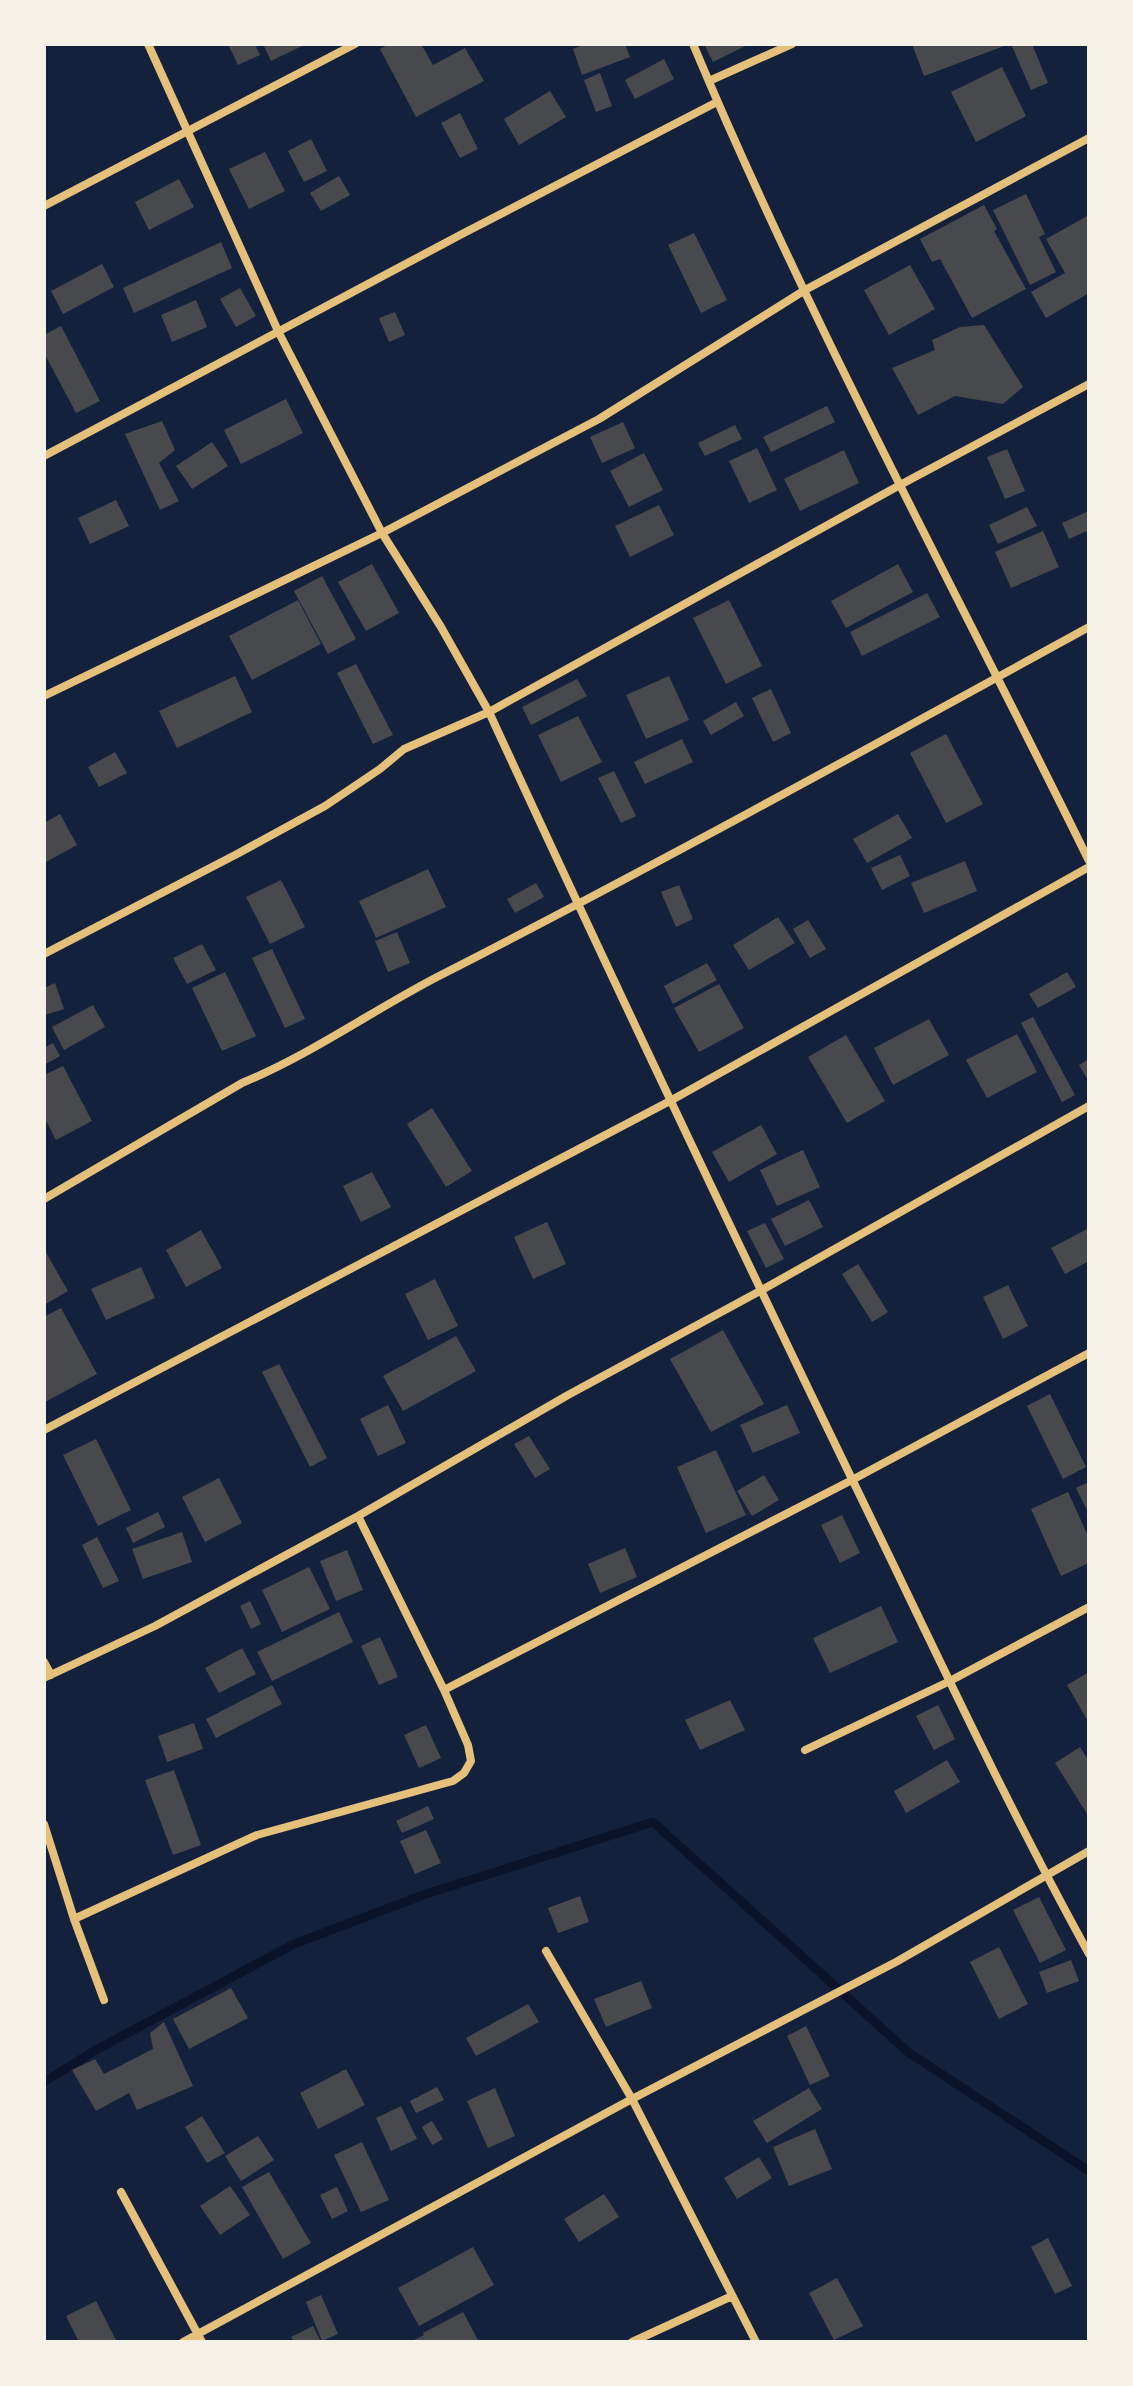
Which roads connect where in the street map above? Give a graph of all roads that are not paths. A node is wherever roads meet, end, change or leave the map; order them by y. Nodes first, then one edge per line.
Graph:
1 (148, 44) edge
2 (355, 44) edge
3 (693, 44) edge
4 (792, 44) edge
5 (709, 81) junction
6 (717, 102) junction
7 (187, 130) junction
8 (1089, 138) edge
9 (44, 206) edge
10 (805, 290) junction
11 (279, 333) junction
12 (1089, 384) edge
13 (44, 456) edge
14 (900, 485) junction
15 (382, 533) junction
16 (1089, 627) edge
17 (998, 677) junction
18 (44, 696) edge
19 (489, 712) junction
20 (1089, 864) edge
21 (578, 905) junction
22 (44, 954) edge
23 (670, 1101) junction
24 (1089, 1106) edge
25 (44, 1199) edge
26 (760, 1291) junction
27 (1089, 1353) edge
28 (44, 1430) edge
29 (852, 1480) junction
30 (358, 1516) junction
31 (1089, 1607) edge
32 (44, 1662) edge
33 (48, 1676) edge
34 (948, 1682) junction
35 (444, 1690) junction
36 (805, 1750) dead end
37 (44, 1824) edge
38 (1089, 1851) edge
39 (1045, 1875) junction
40 (74, 1919) junction
41 (546, 1951) dead end
42 (1089, 1954) edge
43 (104, 2000) dead end
44 (632, 2099) junction
45 (121, 2192) dead end
46 (732, 2296) junction
47 (200, 2338) edge
48 (183, 2342) edge
49 (632, 2342) edge
50 (756, 2342) edge

1 - 7 street
2 - 7 street
3 - 5 street
4 - 5 street
5 - 6 street
6 - 10 street
6 - 11 street
7 - 9 street
7 - 11 street
8 - 10 street
10 - 14 street
10 - 15 street
11 - 13 street
11 - 15 street
12 - 14 street
14 - 17 street
14 - 19 street
15 - 18 street
15 - 19 street
16 - 17 street
17 - 20 street
17 - 21 street
19 - 21 street
19 - 22 street
20 - 23 street
21 - 23 street
21 - 25 street
23 - 26 street
23 - 28 street
24 - 26 street
26 - 29 street
26 - 30 street
27 - 29 street
29 - 34 street
29 - 35 street
30 - 33 street
30 - 35 street
31 - 34 street
32 - 33 street
34 - 36 street
34 - 39 street
35 - 40 street
37 - 40 street
38 - 39 street
39 - 42 street
39 - 44 street
40 - 43 street
41 - 44 street
44 - 46 street
44 - 47 street
45 - 47 street
46 - 49 street
46 - 50 street
47 - 48 street

